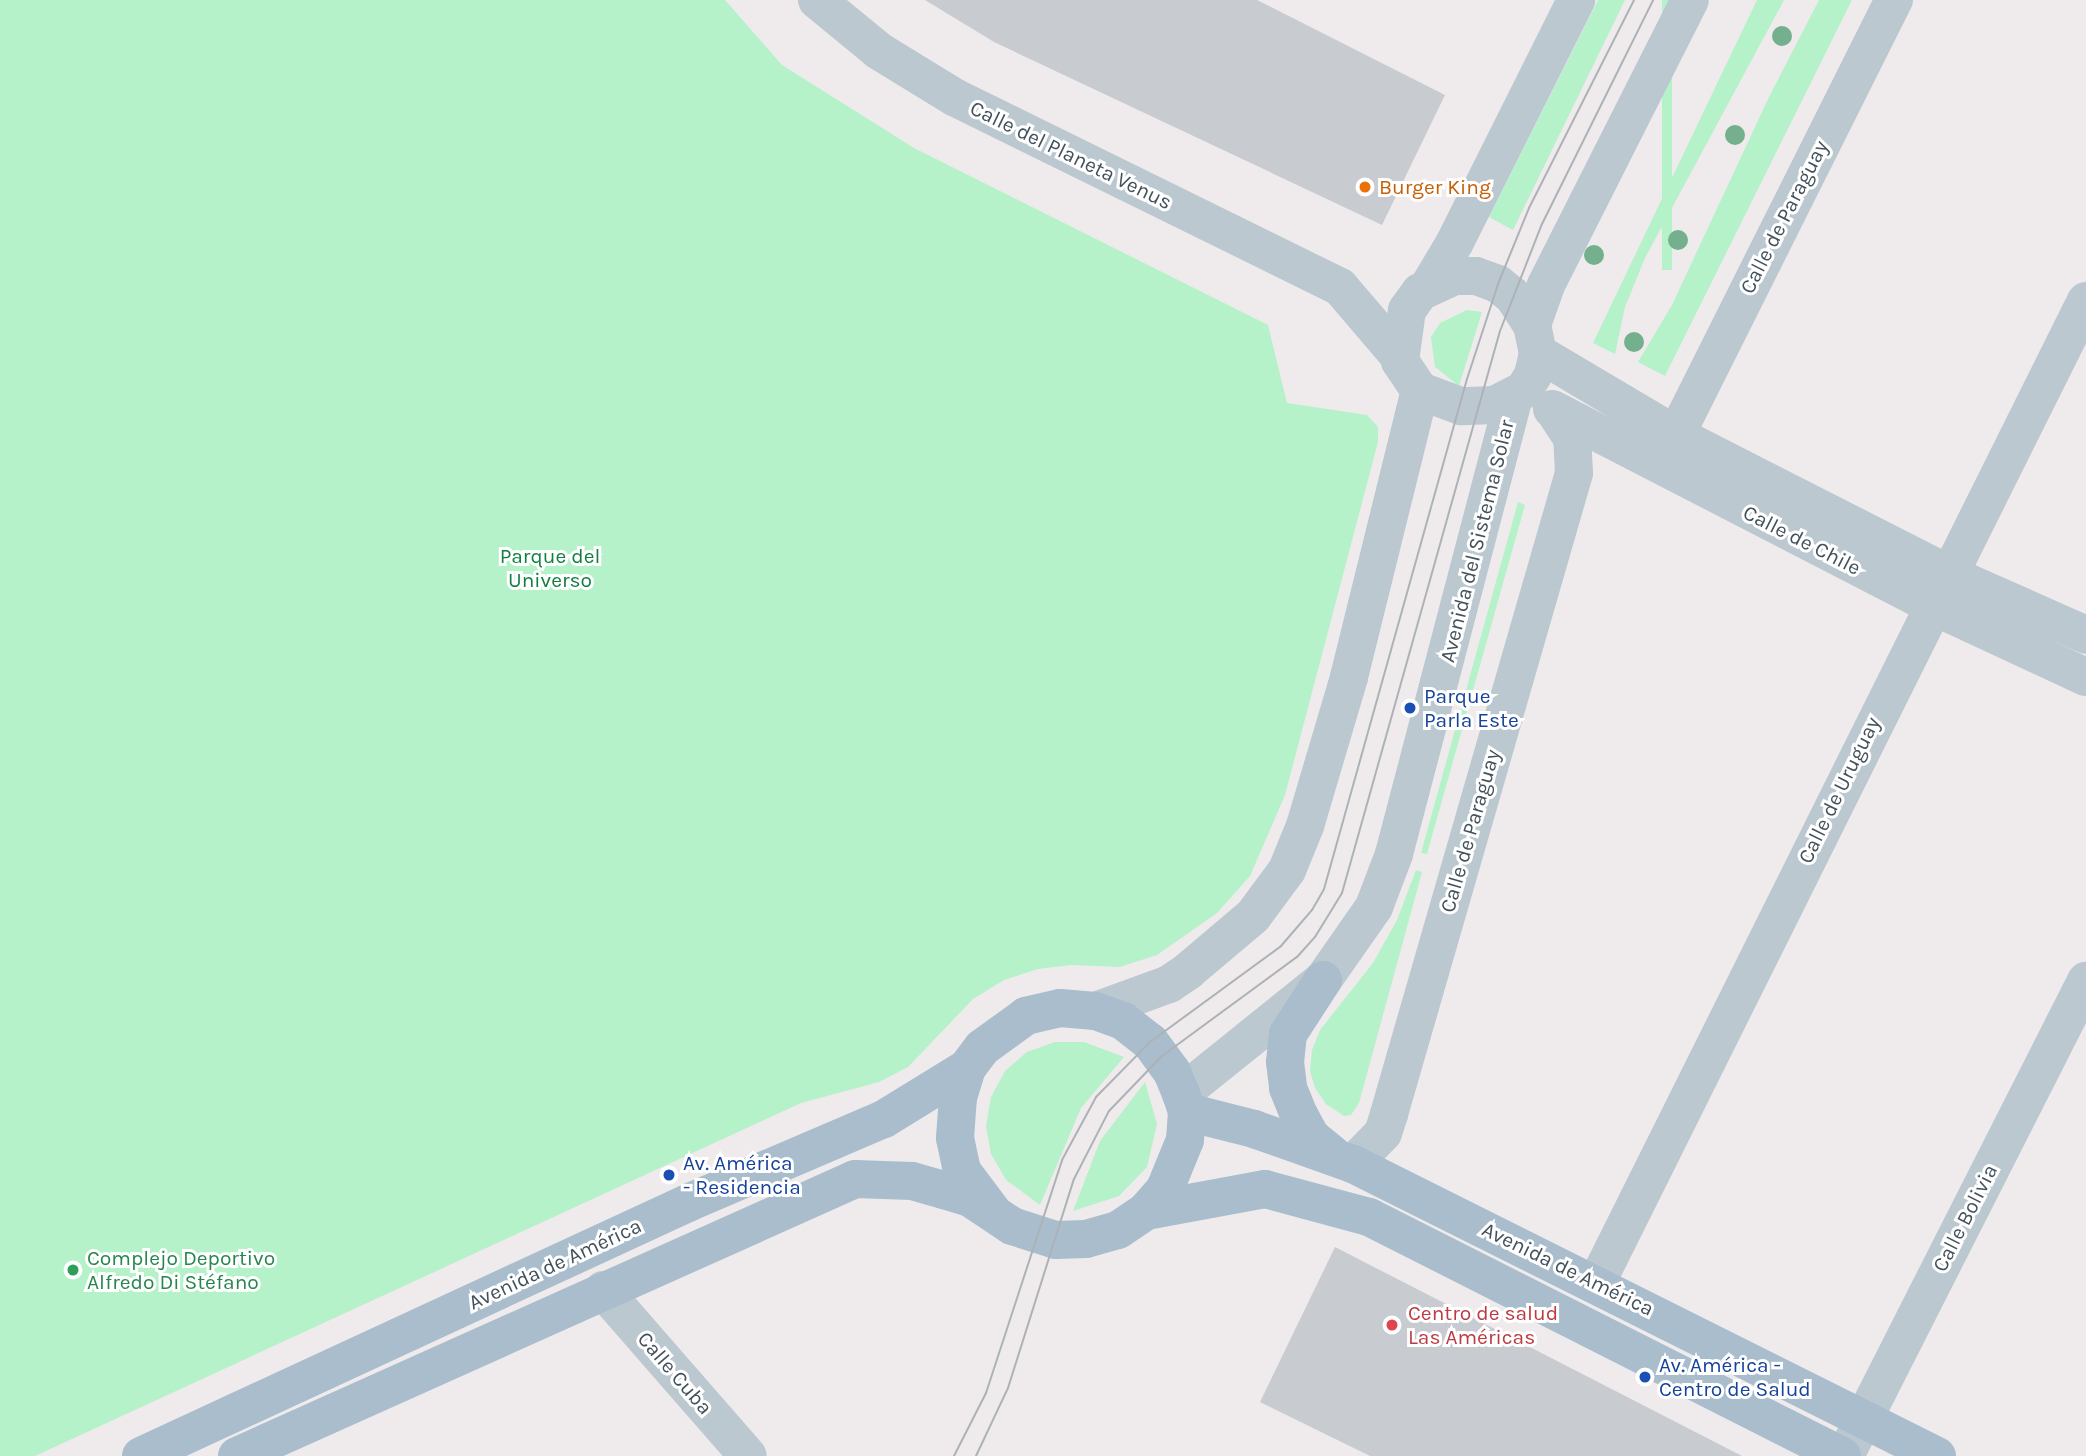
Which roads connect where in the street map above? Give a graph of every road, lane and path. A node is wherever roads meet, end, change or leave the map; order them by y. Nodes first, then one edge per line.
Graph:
1 (817, 0) edge
2 (1576, 0) edge
3 (1690, 0) edge
4 (1894, 0) edge
5 (1340, 287) junction
6 (1425, 289) junction
7 (2086, 301) edge
8 (1535, 339) junction
9 (1399, 356) junction
10 (1420, 391) junction
11 (1530, 399) junction
12 (1676, 435) junction
13 (1944, 592) junction
14 (2086, 635) edge
15 (2086, 677) edge
16 (1323, 980) junction
17 (2086, 981) edge
18 (1095, 1011) junction
19 (967, 1068) junction
20 (1184, 1103) junction
21 (1344, 1160) junction
22 (992, 1211) junction
23 (1146, 1211) junction
24 (1597, 1282) junction
25 (603, 1290) junction
26 (1862, 1419) junction
27 (141, 1456) edge
28 (237, 1456) edge
29 (748, 1456) edge
30 (1844, 1456) edge
31 (1937, 1456) edge

1 - 5 street, Calle del Planeta Venus
2 - 6 street
3 - 8 street
4 - 12 street, Calle de Paraguay
5 - 6 street, Calle del Planeta Venus
5 - 9 street, Calle del Planeta Venus
6 - 8 street
6 - 9 street
7 - 13 street, Calle de Uruguay
8 - 11 street
8 - 12 street, Calle de Chile
9 - 10 street
10 - 11 street
10 - 18 street
11 - 13 street, Calle de Chile
11 - 16 street, Avenida del Sistema Solar
11 - 21 street, Calle de Paraguay
12 - 13 street, Calle de Chile
13 - 14 street, Calle de Chile
13 - 15 street, Calle de Chile
13 - 24 street, Calle de Uruguay
16 - 20 street, Avenida del Sistema Solar
16 - 21 main road
17 - 26 street, Calle Bolivia
18 - 19 main road, Avenida de América
18 - 20 main road, Avenida de América
19 - 22 main road, Avenida de América
19 - 27 main road, Avenida de América
20 - 21 main road, Avenida de América
20 - 23 main road, Avenida de América
21 - 24 main road, Avenida de América
22 - 23 main road, Avenida de América
22 - 25 main road, Avenida de América
23 - 30 main road, Avenida de América
24 - 26 main road, Avenida de América
25 - 28 main road, Avenida de América
25 - 29 street, Calle Cuba
26 - 30 street, Calle Bolivia
26 - 31 main road, Avenida de América

